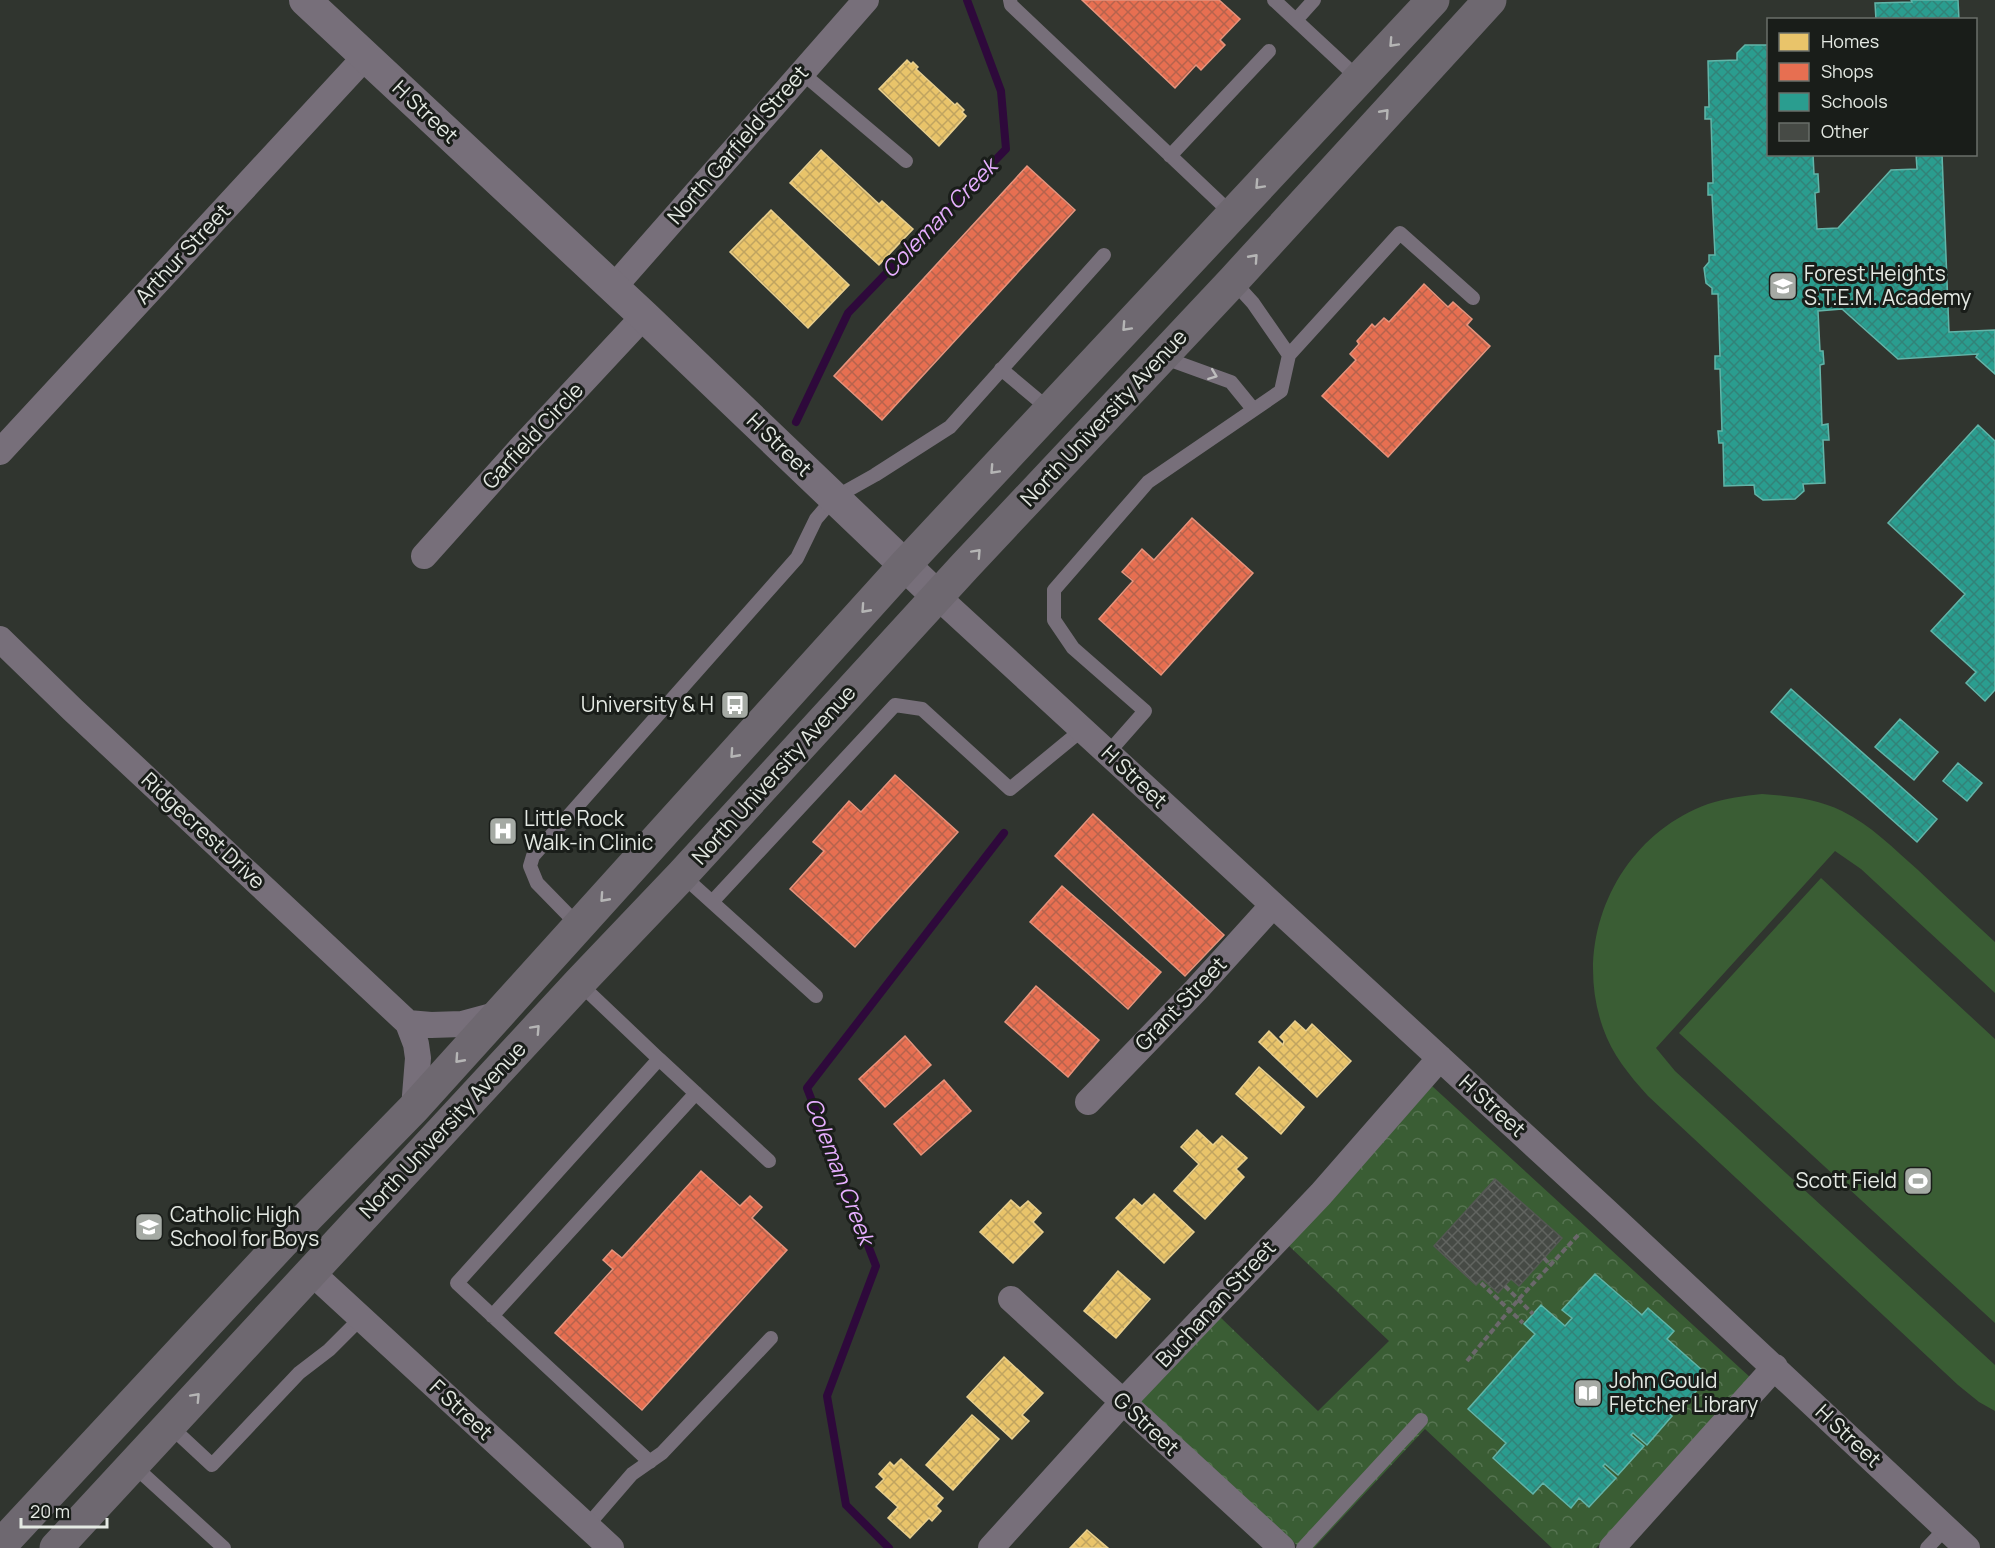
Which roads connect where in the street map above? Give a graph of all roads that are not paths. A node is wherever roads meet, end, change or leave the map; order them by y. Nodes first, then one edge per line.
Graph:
1 (306, 0) edge
2 (1010, 0) edge
3 (1274, 0) edge
4 (1314, 0) edge
5 (1433, 0) edge
6 (1490, 0) edge
7 (865, 1) edge
8 (1296, 20) junction
9 (1269, 51) dead end
10 (366, 56) junction
11 (802, 73) junction
12 (1359, 79) junction
13 (1170, 156) junction
14 (906, 161) dead end
15 (1232, 214) junction
16 (1104, 255) dead end
17 (1233, 281) junction
18 (613, 288) junction
19 (1473, 298) dead end
20 (644, 316) junction
21 (1289, 355) junction
22 (1162, 357) junction
23 (1001, 369) junction
24 (1254, 409) junction
25 (1050, 410) junction
26 (0, 452) edge
27 (834, 498) junction
28 (424, 556) dead end
29 (904, 566) junction
30 (938, 596) junction
31 (0, 639) edge
32 (1083, 729) junction
33 (1108, 753) junction
34 (682, 875) junction
35 (712, 902) junction
36 (1273, 905) junction
37 (579, 926) junction
38 (579, 983) junction
39 (816, 996) dead end
40 (499, 1014) junction
41 (408, 1023) junction
42 (1440, 1058) junction
43 (659, 1059) junction
44 (696, 1093) junction
45 (1088, 1102) dead end
46 (414, 1108) junction
47 (769, 1161) dead end
48 (311, 1272) junction
49 (1011, 1299) dead end
50 (492, 1316) junction
51 (361, 1318) junction
52 (771, 1338) dead end
53 (1775, 1367) junction
54 (1123, 1402) junction
55 (1421, 1420) dead end
56 (169, 1426) junction
57 (650, 1462) junction
58 (133, 1466) junction
59 (587, 1526) junction
60 (1946, 1528) junction
61 (0, 1546) edge
62 (56, 1548) edge
63 (224, 1548) edge
64 (611, 1548) edge
65 (991, 1548) edge
66 (1282, 1548) edge
67 (1303, 1548) edge
68 (1612, 1548) edge
69 (1927, 1548) edge
70 (1967, 1548) edge

1 - 10 street, H Street
2 - 13 lane
3 - 8 lane
4 - 8 lane
5 -> 12 main road, North University Avenue
17 -> 6 main road, North University Avenue
7 - 11 street, North Garfield Street
8 - 12 lane
9 - 13 lane
10 - 18 street, H Street
10 - 26 street, Arthur Street
11 - 14 lane
11 - 18 street, North Garfield Street
12 -> 15 main road, North University Avenue
13 - 15 lane
15 -> 25 main road, North University Avenue
16 - 23 lane
17 - 21 lane
17 - 22 main road, North University Avenue
18 - 20 street, H Street
19 - 21 lane
20 - 27 street, H Street
20 - 28 street, Garfield Circle
21 - 24 lane
22 -> 24 lane
30 -> 22 main road, North University Avenue
23 - 25 lane
23 - 27 lane
24 - 33 lane
25 -> 29 main road, North University Avenue
27 - 29 street, H Street
27 - 37 lane
29 - 30 street, H Street
29 -> 37 main road, North University Avenue
30 - 32 street, H Street
30 - 34 main road, North University Avenue
31 - 41 street, Ridgecrest Drive
32 - 33 street, H Street
32 - 35 lane
33 - 36 street, H Street
34 - 35 lane
34 - 38 main road, North University Avenue
35 - 39 lane
36 - 42 street, H Street
36 - 45 street, Grant Street
37 - 40 main road, North University Avenue
38 - 43 lane
48 -> 38 main road, North University Avenue
40 - 41 street
40 -> 46 main road, North University Avenue
41 - 46 street, Ridgecrest Drive
42 - 53 street, H Street
42 - 54 street, Buchanan Street
43 - 44 lane
43 - 50 lane
44 - 47 lane
44 - 50 lane
46 - 61 main road, North University Avenue
48 - 51 street, F Street
56 -> 48 main road, North University Avenue
49 - 54 street, G Street
50 - 57 lane
51 - 56 lane
51 - 59 street, F Street
52 - 57 lane
53 - 60 street, H Street
53 - 68 street
54 - 65 street, Buchanan Street
54 - 66 street, G Street
55 - 67 lane
56 - 58 main road, North University Avenue
57 - 59 lane
58 - 62 main road, North University Avenue
58 - 63 lane
59 - 64 street, F Street
60 - 69 lane
60 - 70 street, H Street

